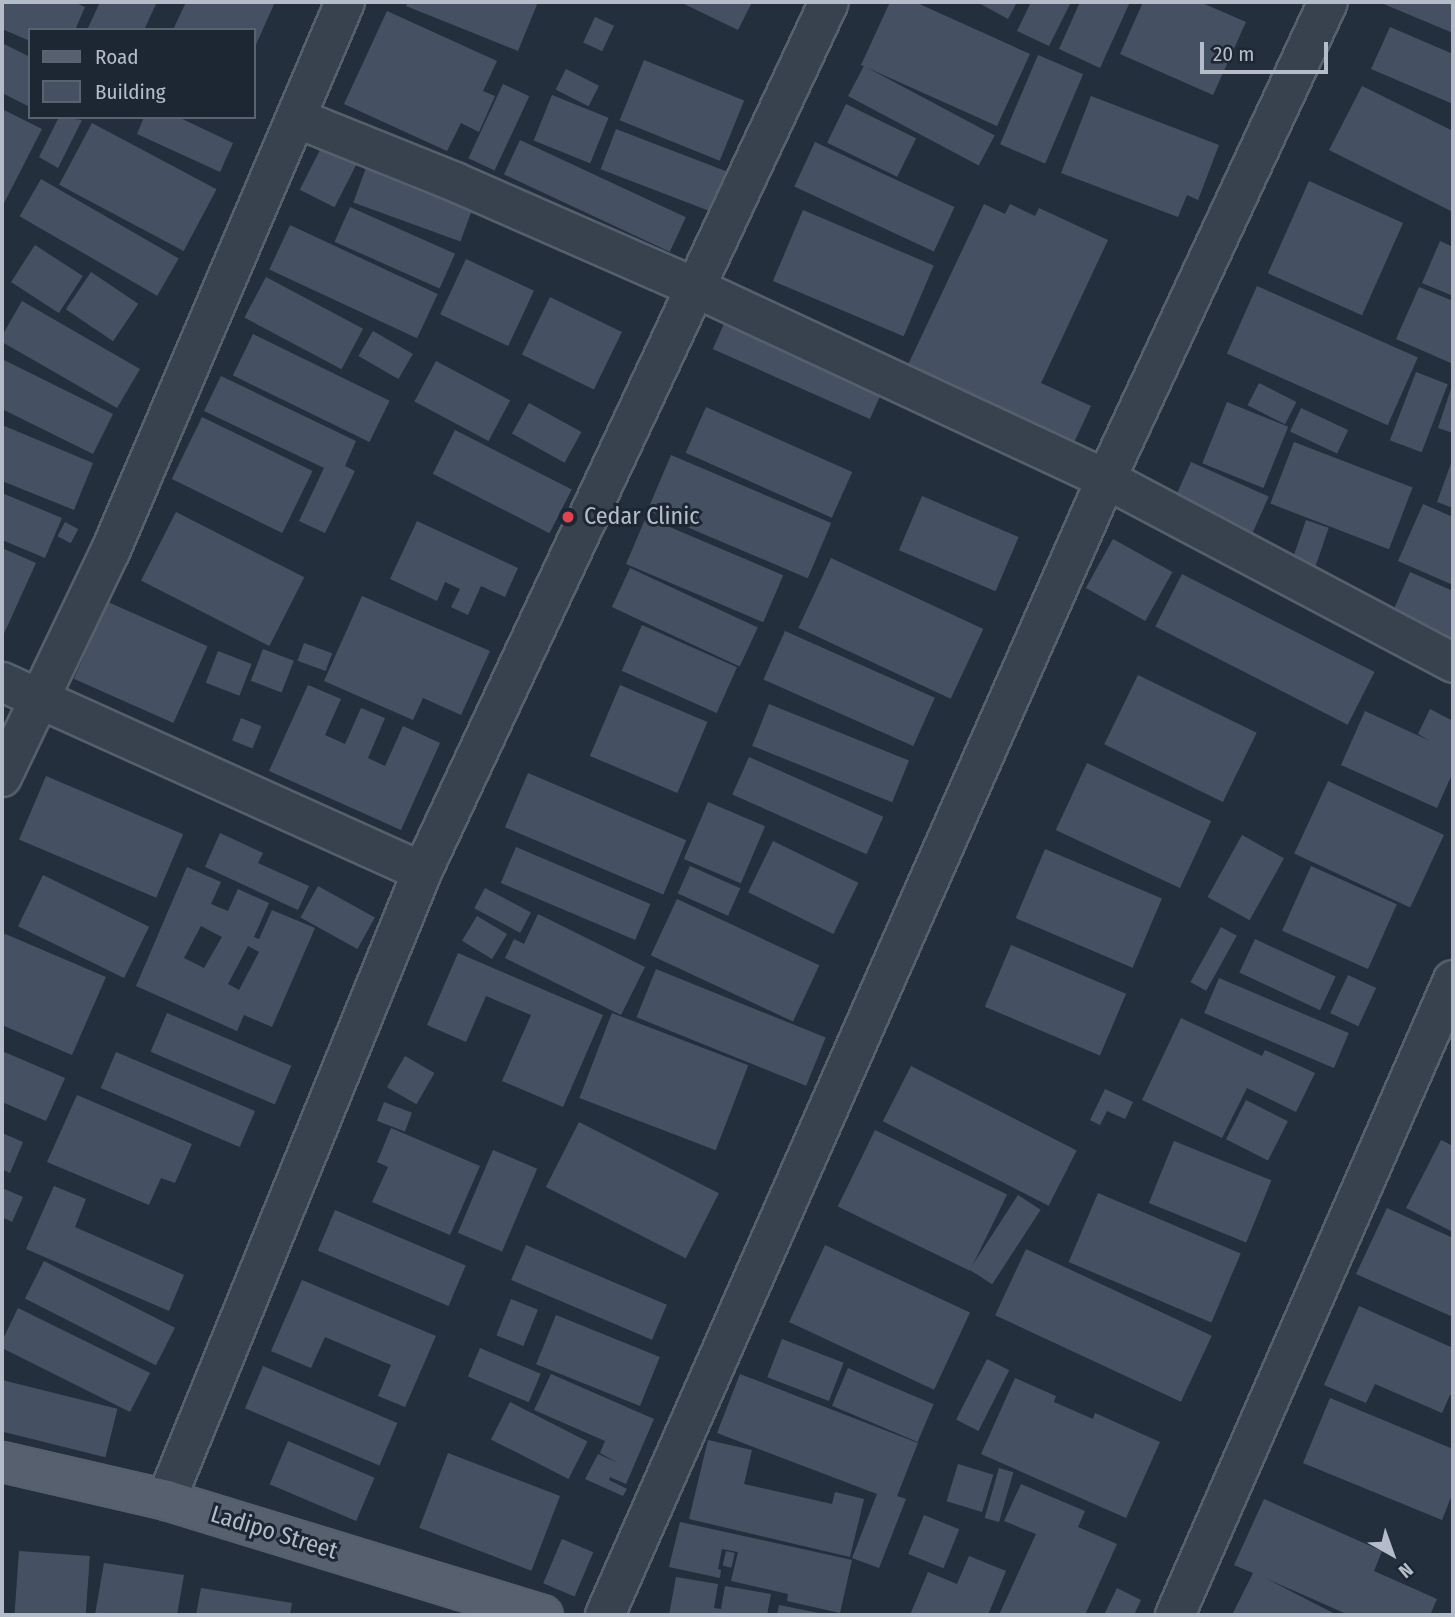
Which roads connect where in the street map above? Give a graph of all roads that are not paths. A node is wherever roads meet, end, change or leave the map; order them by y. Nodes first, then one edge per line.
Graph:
1 (345, 2) edge
2 (829, 2) edge
3 (1328, 2) edge
4 (296, 118) junction
5 (696, 288) junction
6 (1107, 479) junction
7 (1453, 663) edge
8 (2, 682) edge
9 (39, 699) junction
10 (2, 777) edge
11 (422, 872) junction
12 (1453, 980) edge
13 (2, 1462) edge
14 (166, 1500) junction
15 (543, 1615) edge
16 (605, 1615) edge
17 (1175, 1615) edge

1 - 4 street
2 - 5 street
3 - 6 street
4 - 5 street
4 - 9 street
5 - 6 street
5 - 11 street
6 - 7 street
6 - 16 street
8 - 9 street
9 - 10 street
9 - 11 street
11 - 14 street
12 - 17 street
13 - 14 main road, Ladipo Street
14 - 15 main road, Ladipo Street

